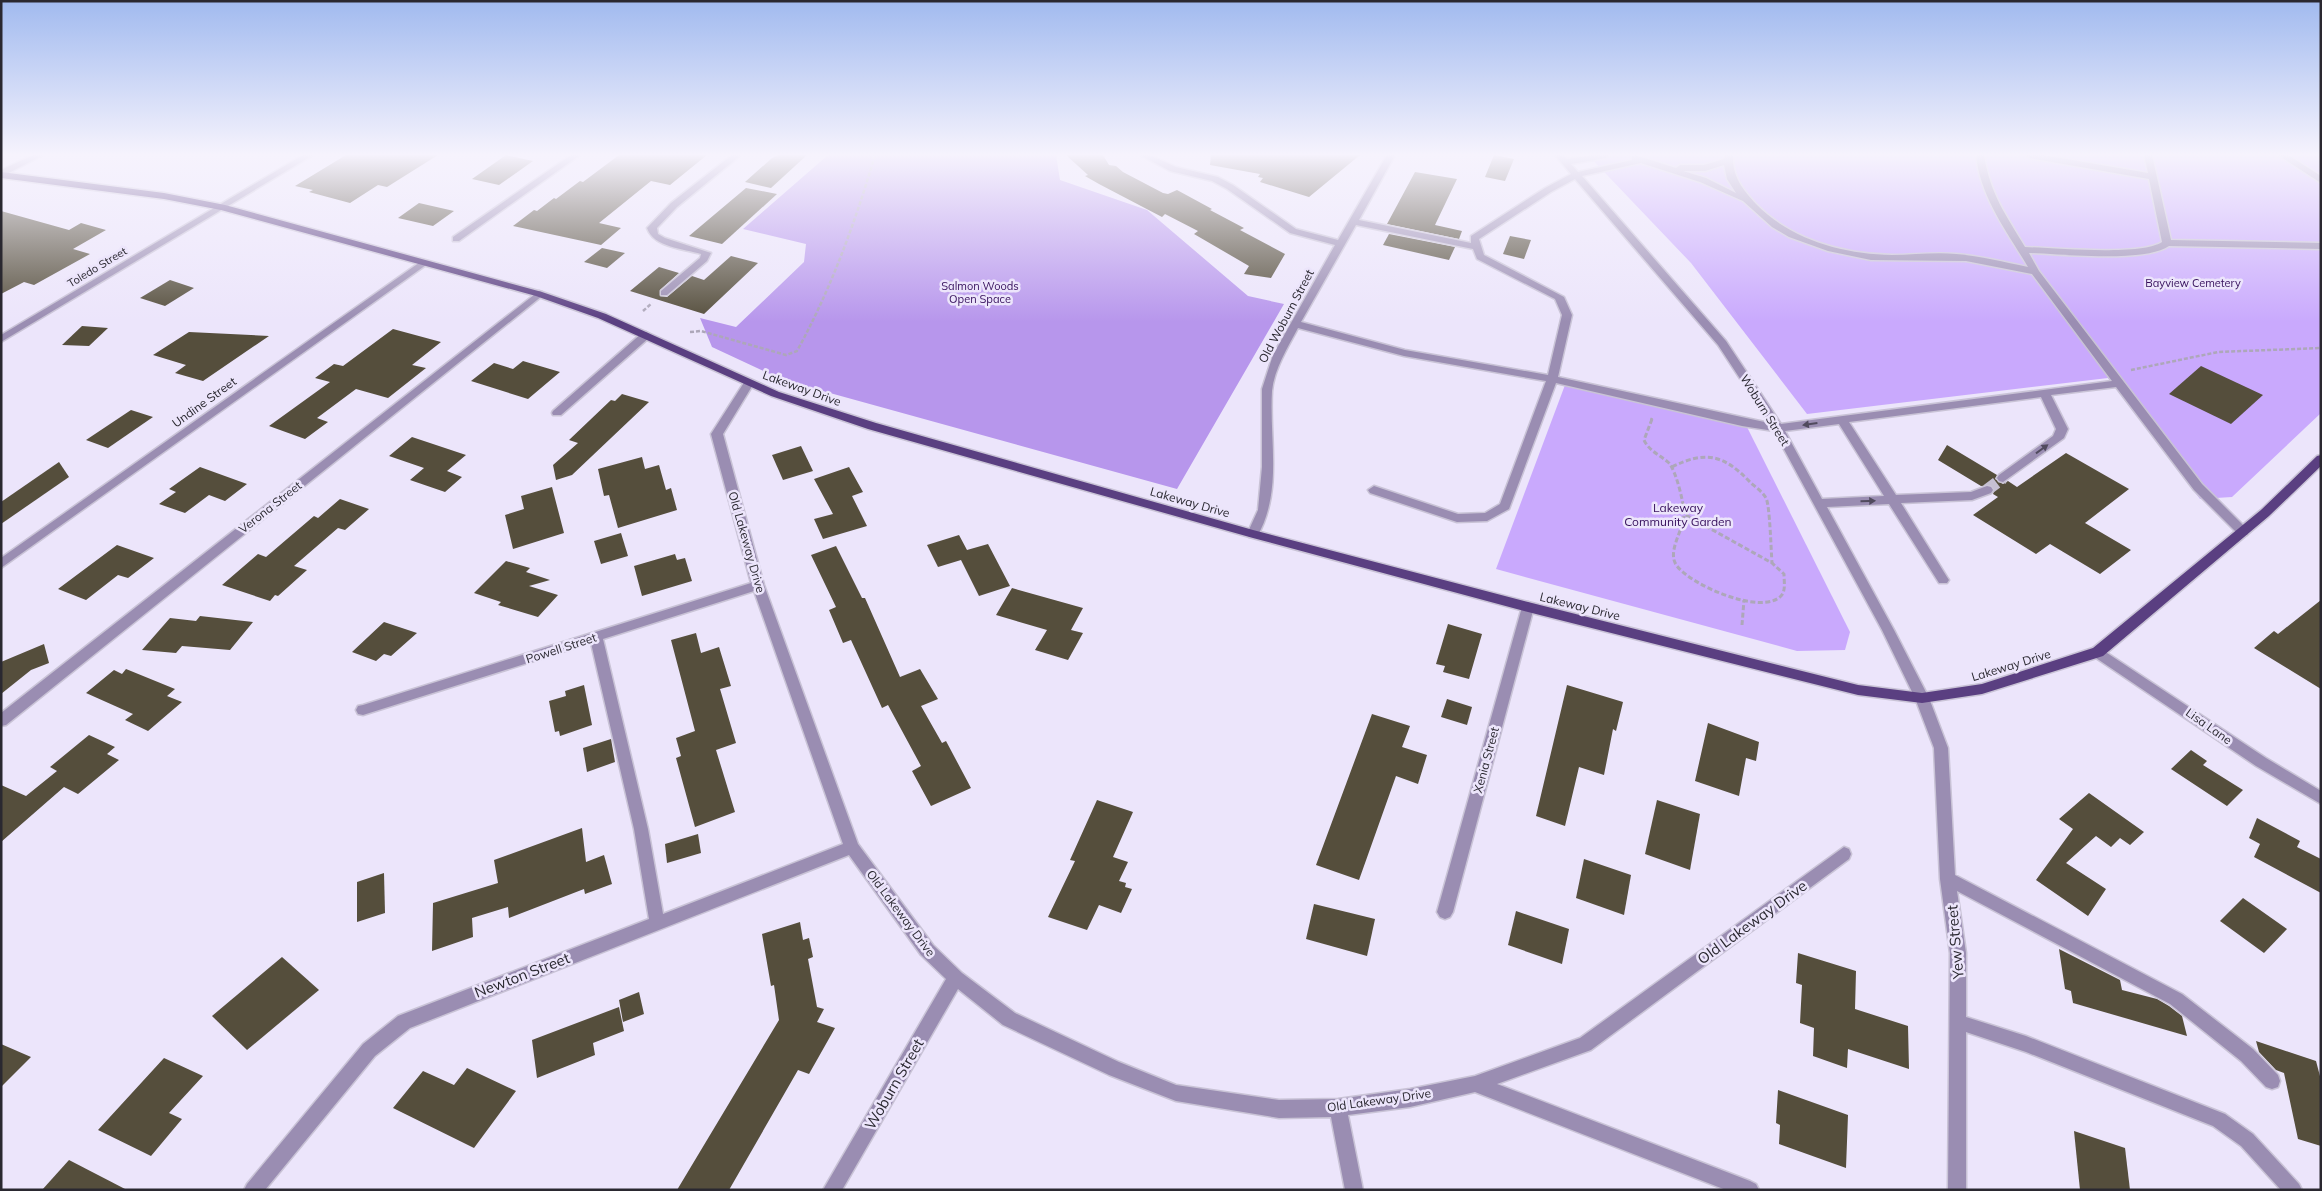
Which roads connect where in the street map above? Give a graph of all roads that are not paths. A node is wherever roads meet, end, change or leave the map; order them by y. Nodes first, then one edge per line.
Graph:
1 (216, 211) edge
2 (235, 211) edge
3 (497, 211) edge
4 (669, 211) edge
5 (1264, 211) edge
6 (1359, 211) edge
7 (1516, 211) edge
8 (1607, 211) edge
9 (1756, 211) edge
10 (1999, 211) edge
11 (2160, 211) edge
12 (1353, 222) junction
13 (456, 239) dead end
14 (2167, 243) junction
15 (1341, 244) junction
16 (2321, 246) edge
17 (1477, 247) junction
18 (2021, 250) junction
19 (423, 263) junction
20 (2034, 272) junction
21 (664, 292) dead end
22 (539, 294) junction
23 (1296, 324) junction
24 (646, 335) junction
25 (1, 339) edge
26 (1552, 379) junction
27 (749, 383) junction
28 (2119, 383) junction
29 (2045, 393) junction
30 (557, 413) dead end
31 (1842, 420) junction
32 (1778, 428) junction
33 (2321, 459) edge
34 (2003, 478) tunnel mouth
35 (1374, 490) dead end
36 (1987, 490) tunnel mouth
37 (1892, 500) junction
38 (1819, 503) junction
39 (2242, 532) junction
40 (1253, 534) junction
41 (1, 564) edge
42 (1943, 580) dead end
43 (758, 585) junction
44 (1528, 607) junction
45 (596, 637) junction
46 (2098, 652) junction
47 (1922, 698) junction
48 (363, 710) dead end
49 (1, 721) edge
50 (2321, 798) edge
51 (852, 847) junction
52 (1844, 854) dead end
53 (1948, 879) junction
54 (1445, 912) dead end
55 (657, 922) junction
56 (956, 978) junction
57 (1958, 1022) junction
58 (2272, 1081) dead end
59 (1476, 1084) junction
60 (1338, 1108) junction
61 (253, 1190) edge
62 (832, 1190) edge
63 (1354, 1190) edge
64 (1750, 1190) edge
65 (1957, 1190) edge
66 (2293, 1190) edge

1 - 25 street, Toledo Street
2 - 19 main road, Lakeway Drive
3 - 13 street
4 - 21 street
5 - 15 street
6 - 12 street, Old Woburn Street
7 - 17 street
8 - 32 street, Woburn Street
9 - 20 street
10 - 18 street
11 - 14 street
12 - 15 street, Old Woburn Street
12 - 17 street
14 - 16 street
14 - 18 street
15 - 23 street, Old Woburn Street
17 - 26 street
18 - 20 street
19 - 22 main road, Lakeway Drive
19 - 41 street, Undine Street
20 - 28 street
22 - 24 main road, Lakeway Drive
22 - 49 street, Verona Street
23 - 26 street
23 - 40 street, Old Woburn Street
24 - 27 main road, Lakeway Drive
24 - 30 street
26 - 32 street
26 - 35 street
27 - 40 main road, Lakeway Drive
27 - 43 street, Old Lakeway Drive
28 - 29 street
28 - 39 street
29 - 31 street
34 -> 29 street
31 -> 32 street
31 - 37 street
32 - 38 street, Woburn Street
33 - 39 main road, Lakeway Drive
36 - 37 street
38 -> 37 street
37 - 42 street
38 - 47 street, Woburn Street
39 - 46 main road, Lakeway Drive
40 - 44 main road, Lakeway Drive
43 - 45 street, Powell Street
43 - 51 street, Old Lakeway Drive
44 - 47 main road, Lakeway Drive
44 - 54 street, Xenia Street
45 - 48 street, Powell Street
45 - 55 street
46 - 47 main road, Lakeway Drive
46 - 50 street, Lisa Lane
47 - 53 street, Yew Street
51 - 55 street, Newton Street
51 - 56 street, Old Lakeway Drive
52 - 59 street, Old Lakeway Drive
53 - 57 street, Yew Street
53 - 58 street
55 - 61 street, Newton Street
56 - 60 street, Old Lakeway Drive
56 - 62 street, Woburn Street
57 - 65 street, Yew Street
57 - 66 street
59 - 60 street, Old Lakeway Drive
59 - 64 street
60 - 63 street

